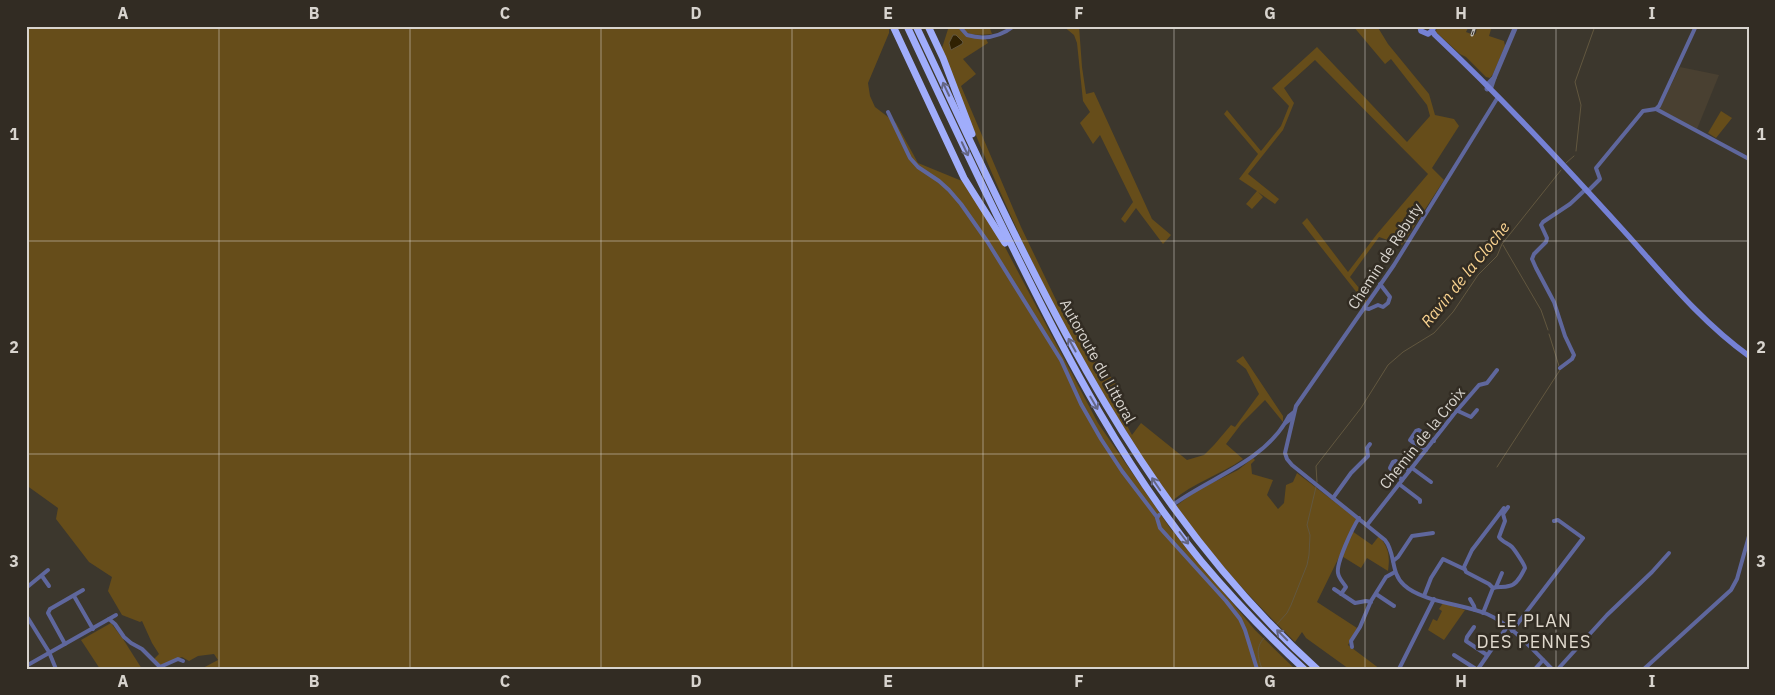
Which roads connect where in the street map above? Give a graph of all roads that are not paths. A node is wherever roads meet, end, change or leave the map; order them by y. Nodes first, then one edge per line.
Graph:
1 (893, 26) edge
2 (907, 26) edge
3 (916, 26) edge
4 (928, 26) edge
5 (959, 26) edge
6 (1014, 26) edge
7 (1420, 26) edge
8 (1516, 26) edge
9 (1696, 26) edge
10 (1431, 30) edge
11 (1488, 88) junction
12 (1497, 98) junction
13 (1656, 109) junction
14 (888, 112) dead end
15 (1749, 159) edge
16 (1586, 191) junction
17 (1015, 233) junction
18 (1380, 284) junction
19 (1364, 308) junction
20 (1055, 334) junction
21 (1749, 356) edge
22 (1560, 368) dead end
23 (1497, 370) dead end
24 (1458, 410) junction
25 (1477, 410) dead end
26 (1293, 415) junction
27 (1434, 441) junction
28 (1370, 444) dead end
29 (1426, 450) junction
30 (1410, 470) junction
31 (1402, 480) junction
32 (1431, 482) dead end
33 (1399, 484) junction
34 (1333, 498) junction
35 (1420, 502) dead end
36 (1174, 504) dead end
37 (1359, 518) junction
38 (1554, 521) dead end
39 (1367, 524) junction
40 (1433, 533) dead end
41 (1749, 536) edge
42 (1669, 553) dead end
43 (1392, 561) junction
44 (1464, 569) junction
45 (48, 570) dead end
46 (1395, 572) junction
47 (1502, 573) dead end
48 (42, 576) junction
49 (49, 586) dead end
50 (1494, 587) junction
51 (26, 588) edge
52 (83, 590) dead end
53 (1337, 591) junction
54 (1376, 594) junction
55 (74, 596) junction
56 (1424, 596) junction
57 (1332, 597) dead end
58 (1434, 599) junction
59 (1470, 599) dead end
60 (1371, 602) junction
61 (1394, 606) dead end
62 (1475, 610) junction
63 (1483, 613) junction
64 (26, 615) edge
65 (116, 615) dead end
66 (109, 620) junction
67 (1474, 627) dead end
68 (1507, 627) junction
69 (93, 629) junction
70 (1512, 631) junction
71 (65, 644) junction
72 (1464, 644) dead end
73 (1352, 647) dead end
74 (49, 652) junction
75 (1454, 655) dead end
76 (1486, 656) junction
77 (1543, 660) junction
78 (183, 661) dead end
79 (172, 663) junction
80 (26, 666) edge
81 (56, 669) edge
82 (175, 669) edge
83 (1257, 669) edge
84 (1304, 669) edge
85 (1317, 669) edge
86 (1399, 669) edge
87 (1477, 669) edge
88 (1535, 669) edge
89 (1552, 669) edge
90 (1558, 669) edge
91 (1644, 669) edge

1 - 20 highway
2 -> 20 highway, Autoroute du Littoral
17 -> 3 highway, Autoroute du Littoral
4 - 17 highway
5 - 6 street
7 - 10 main road
8 - 11 street
9 - 13 street
10 - 11 main road
11 - 12 main road
12 - 16 main road
12 - 18 street, Chemin de Rebuty
13 - 15 street
13 - 16 street
14 - 83 street
16 - 21 main road
16 - 22 street
85 -> 17 highway, Autoroute du Littoral
18 - 19 street, Chemin de Rebuty
18 - 19 street
19 - 26 street, Chemin de Rebuty
20 -> 84 highway, Autoroute du Littoral
23 - 24 street, Chemin de la Croix
24 - 25 street
24 - 27 street, Chemin de la Croix
26 - 34 street
26 - 36 street, Chemin de Rebuty
27 - 29 street, Chemin de la Croix
27 - 29 street
28 - 34 street
29 - 30 street, Chemin de la Croix
30 - 31 street, Chemin de la Croix
30 - 31 street
30 - 32 street
31 - 33 street, Chemin de la Croix
33 - 35 street
33 - 39 street, Chemin de la Croix
34 - 37 street
37 - 39 street
37 - 53 street
38 - 70 street
39 - 43 street
40 - 43 street
41 - 91 street
42 - 90 street
43 - 46 street
44 - 50 street
44 - 50 street
44 - 56 street
45 - 48 street
46 - 54 street
46 - 56 street
47 - 50 street
48 - 49 street
48 - 51 street
50 - 63 street
52 - 55 street
53 - 57 street
53 - 60 street
54 - 60 street
54 - 61 street
55 - 69 street
55 - 71 street
56 - 58 street
58 - 62 street
58 - 86 street
59 - 62 street
60 - 73 street
62 - 63 street
63 - 68 street
64 - 74 street
65 - 66 street
66 - 69 street
66 - 79 street
67 - 76 street
68 - 70 street
68 - 76 street
69 - 71 street
70 - 77 street
71 - 74 street
72 - 76 street
74 - 80 street
74 - 81 street
75 - 87 street
76 - 87 street
77 - 88 street
77 - 89 street
78 - 79 street
79 - 82 street

